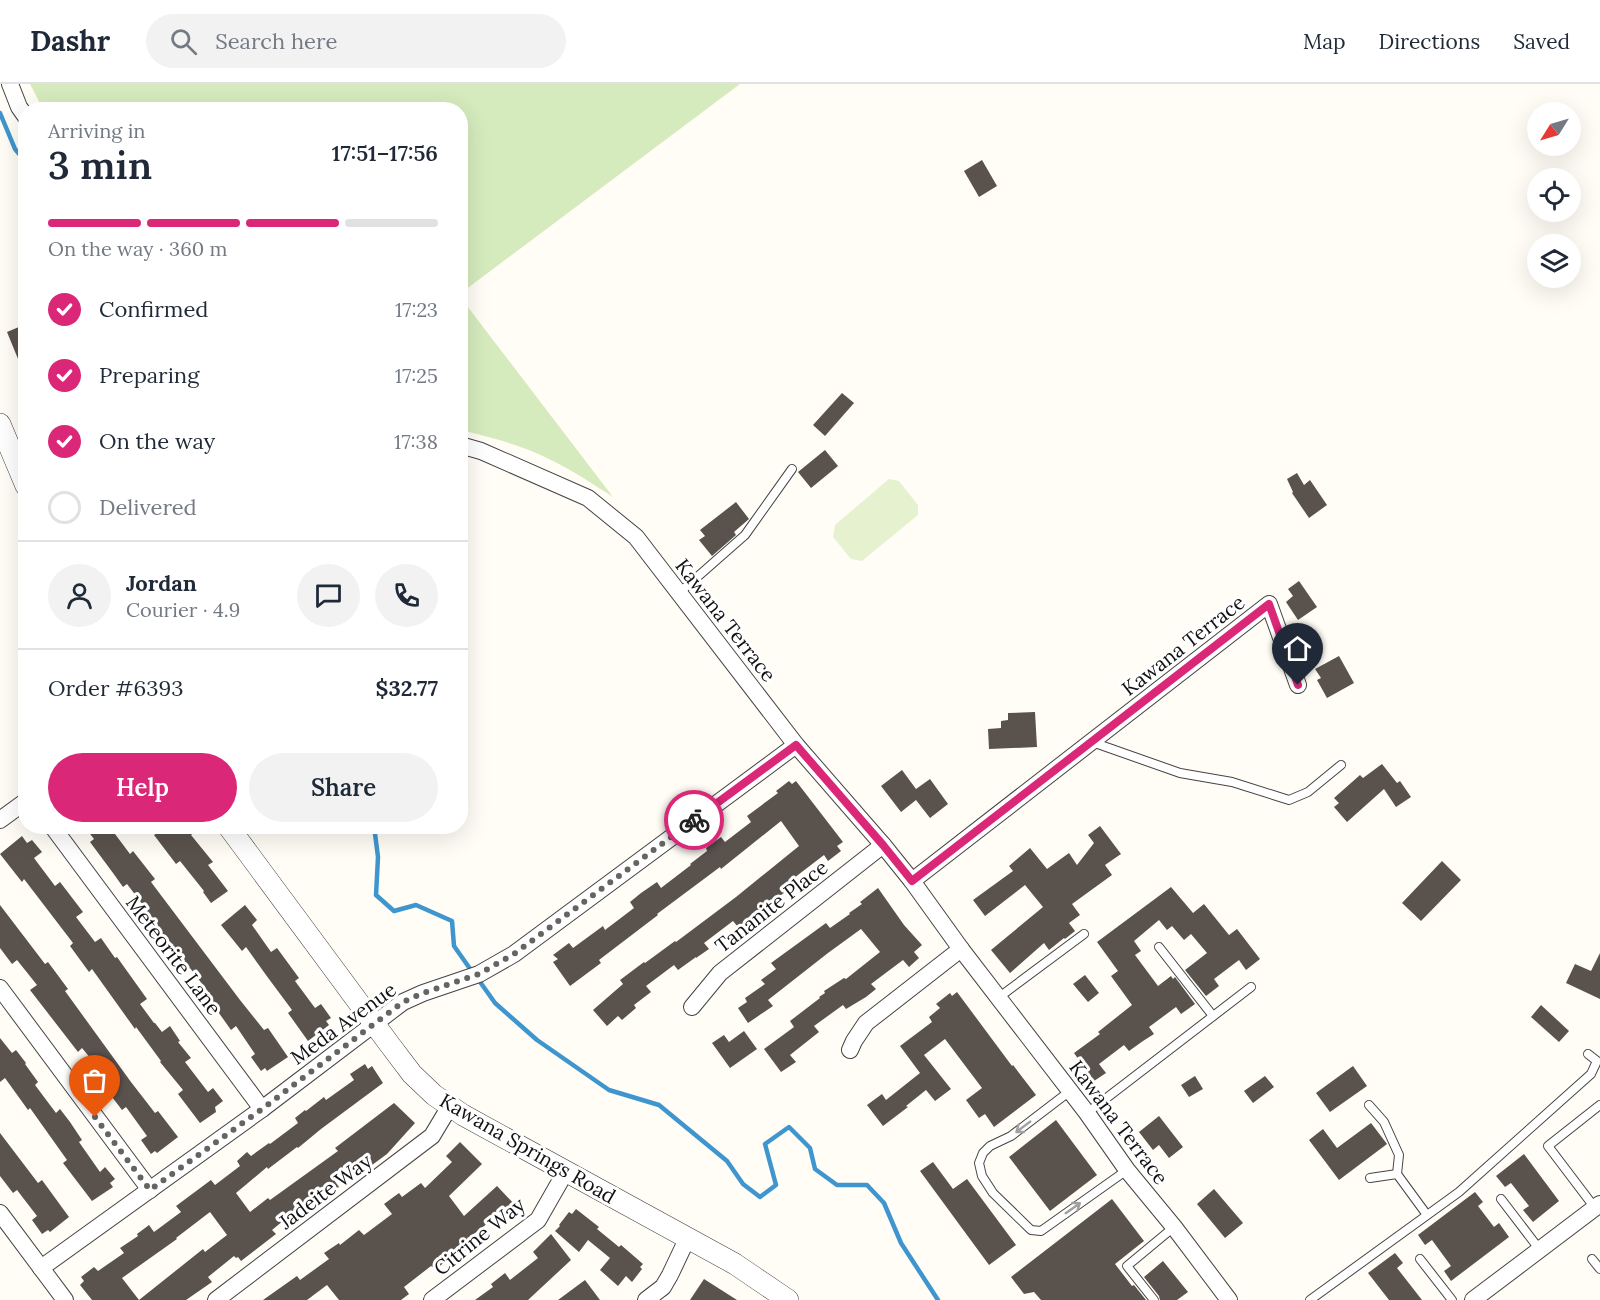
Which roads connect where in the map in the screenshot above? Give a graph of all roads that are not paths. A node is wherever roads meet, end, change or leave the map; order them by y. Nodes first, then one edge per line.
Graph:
1 (10, 84) edge
2 (18, 105) edge
3 (0, 424) edge
4 (468, 448) edge
5 (18, 467) edge
6 (792, 470) dead end
7 (679, 592) junction
8 (1298, 685) dead end
9 (1091, 742) junction
10 (796, 745) junction
11 (1341, 765) dead end
12 (18, 807) edge
13 (0, 820) edge
14 (58, 834) edge
15 (234, 834) edge
16 (883, 845) junction
17 (912, 881) junction
18 (1084, 934) dead end
19 (1160, 947) dead end
20 (961, 949) junction
21 (1251, 987) dead end
22 (0, 988) edge
23 (998, 998) junction
24 (692, 1007) dead end
25 (1213, 1016) junction
26 (374, 1023) junction
27 (850, 1050) dead end
28 (1588, 1054) dead end
29 (1070, 1091) junction
30 (1369, 1105) dead end
31 (1600, 1105) edge
32 (450, 1106) junction
33 (262, 1109) junction
34 (1087, 1113) junction
35 (1127, 1170) junction
36 (566, 1171) junction
37 (1396, 1174) junction
38 (1370, 1178) dead end
39 (150, 1190) junction
40 (1501, 1199) dead end
41 (1598, 1206) edge
42 (0, 1213) edge
43 (1427, 1215) junction
44 (1174, 1227) junction
45 (688, 1237) junction
46 (1540, 1250) junction
47 (1592, 1258) dead end
48 (1420, 1259) dead end
49 (41, 1268) junction
50 (1600, 1269) edge
51 (65, 1300) edge
52 (216, 1300) edge
53 (432, 1300) edge
54 (646, 1300) edge
55 (788, 1300) edge
56 (1154, 1300) edge
57 (1229, 1300) edge
58 (1310, 1300) edge
59 (1452, 1300) edge
60 (1473, 1300) edge

1 - 2 street
3 - 5 street
4 - 7 street, Kawana Terrace
6 - 7 lane
7 - 10 street, Kawana Terrace
8 - 9 street, Kawana Terrace
9 - 11 lane
9 - 17 street, Kawana Terrace
10 - 16 street, Kawana Terrace
10 - 26 street, Meda Avenue
12 - 13 street
14 - 33 street, Meteorite Lane
15 - 26 street, Kawana Springs Road
16 - 17 street, Kawana Terrace
16 - 24 street, Tananite Place
17 - 20 street, Kawana Terrace
18 - 23 lane
19 - 25 lane
20 - 23 street, Kawana Terrace
20 - 27 street
21 - 25 lane
22 - 39 street
23 - 29 street, Kawana Terrace
25 - 34 lane
26 - 32 street, Kawana Springs Road
26 - 33 street, Meda Avenue
28 - 43 lane
29 - 34 street, Kawana Terrace
29 -> 35 lane
30 - 37 lane
31 - 41 lane
32 - 36 street, Kawana Springs Road
32 - 52 street, Jadeite Way
33 - 39 street, Meda Avenue
34 - 35 street, Kawana Terrace
35 - 44 street, Kawana Terrace
36 - 45 street, Kawana Springs Road
36 - 53 street, Citrine Way
37 - 38 lane
37 - 43 lane
39 - 49 street, Meda Avenue
40 - 46 lane
41 - 46 street
42 - 49 street
43 - 58 lane
44 - 56 lane
44 - 57 street, Kawana Terrace
45 - 54 street
45 - 55 street, Kawana Springs Road
46 - 60 street
47 - 50 lane
48 - 59 lane
49 - 51 street

